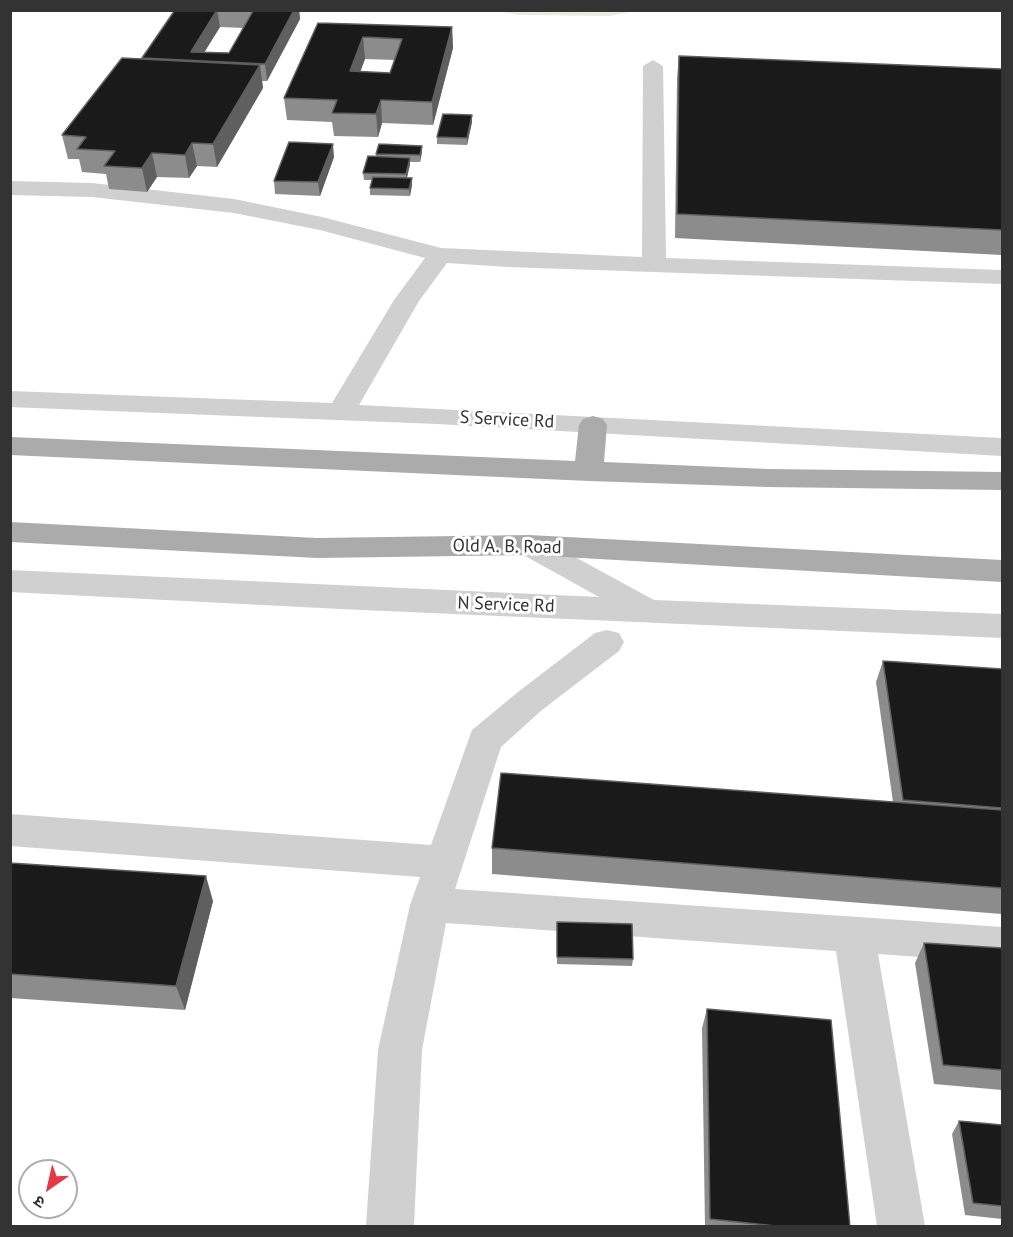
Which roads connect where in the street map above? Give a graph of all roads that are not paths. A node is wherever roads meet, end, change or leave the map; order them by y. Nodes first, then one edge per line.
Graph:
1 (653, 66) dead end
2 (10, 188) edge
3 (440, 255) junction
4 (654, 265) junction
5 (1002, 277) edge
6 (10, 399) edge
7 (340, 412) junction
8 (593, 424) junction
9 (10, 446) edge
10 (1002, 447) edge
11 (589, 472) junction
12 (1002, 482) edge
13 (10, 532) edge
14 (529, 545) junction
15 (1002, 571) edge
16 (10, 581) edge
17 (648, 611) junction
18 (1002, 626) edge
19 (607, 642) dead end
20 (10, 830) edge
21 (444, 862) junction
22 (430, 905) junction
23 (854, 936) junction
24 (1002, 945) edge
25 (390, 1227) edge
26 (901, 1227) edge

1 - 4 street
2 - 3 street
3 - 4 street
3 - 7 street
4 - 5 street
6 - 7 street, S Service Rd
7 - 8 street, S Service Rd
8 - 10 street, S Service Rd
8 - 11 main road
9 - 11 main road
11 - 12 main road
13 - 14 main road, Old A. B. Road
14 - 15 main road, Old A. B. Road
14 - 17 street
16 - 17 street, N Service Rd
17 - 18 street, N Service Rd
19 - 21 street
20 - 21 street
21 - 22 street
22 - 23 street
22 - 25 street
23 - 24 street
23 - 26 street

